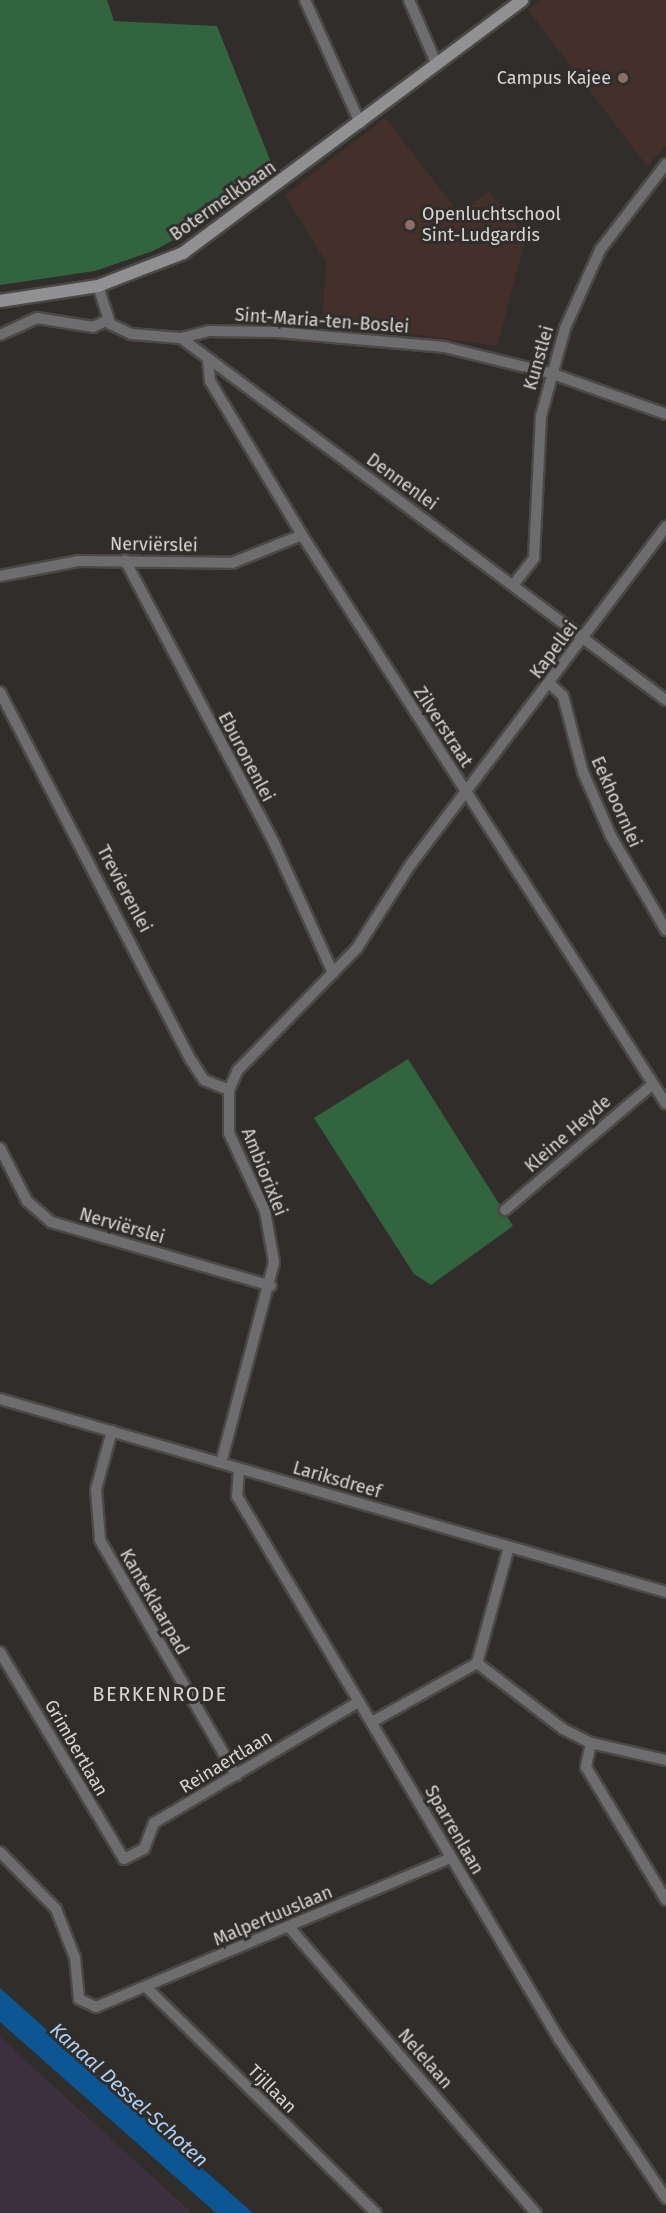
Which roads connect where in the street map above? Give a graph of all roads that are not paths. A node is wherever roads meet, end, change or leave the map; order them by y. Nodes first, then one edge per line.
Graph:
1 (305, 0) edge
2 (409, 0) edge
3 (522, 0) edge
4 (437, 64) junction
5 (360, 123) junction
6 (666, 164) edge
7 (98, 286) junction
8 (0, 301) edge
9 (108, 321) junction
10 (0, 335) edge
11 (182, 338) junction
12 (208, 361) junction
13 (550, 373) junction
14 (666, 414) edge
15 (666, 527) edge
16 (302, 536) junction
17 (124, 560) junction
18 (0, 576) edge
19 (514, 584) junction
20 (583, 639) junction
21 (549, 683) junction
22 (0, 692) edge
23 (666, 700) edge
24 (466, 791) junction
25 (666, 930) edge
26 (333, 973) junction
27 (653, 1084) junction
28 (229, 1090) junction
29 (666, 1104) edge
30 (0, 1148) edge
31 (505, 1210) dead end
32 (272, 1286) junction
33 (0, 1400) edge
34 (112, 1431) junction
35 (221, 1462) junction
36 (239, 1469) junction
37 (509, 1547) junction
38 (666, 1592) edge
39 (0, 1652) edge
40 (477, 1663) junction
41 (359, 1702) junction
42 (372, 1722) junction
43 (591, 1743) junction
44 (666, 1760) edge
45 (236, 1775) junction
46 (0, 1852) edge
47 (450, 1858) junction
48 (124, 1859) joint
49 (666, 1900) edge
50 (290, 1927) junction
51 (146, 1987) junction
52 (666, 2198) edge
53 (375, 2213) edge
54 (536, 2213) edge

1 - 5 street
2 - 4 street
3 - 4 main road, Botermelkbaan
4 - 5 main road, Botermelkbaan
5 - 7 main road, Botermelkbaan
6 - 13 street, Kunstlei
7 - 8 main road, Botermelkbaan
7 - 9 street
9 - 10 street
9 - 11 street
11 - 12 street, Dennenlei
11 - 13 street, Sint-Maria-ten-Boslei
12 - 16 street, Zilverstraat
12 - 19 street, Dennenlei
13 - 14 street, Sint-Maria-ten-Boslei
13 - 19 street, Kunstlei
15 - 20 street, Kapellei
16 - 17 street, Nerviërslei
16 - 24 street, Zilverstraat
17 - 18 street, Nerviërslei
17 - 26 street, Eburonenlei
19 - 20 street, Dennenlei
20 - 21 street, Kapellei
20 - 23 street, Dennenlei
21 - 24 street, Kapellei
21 - 25 street, Eekhoornlei
22 - 28 street, Trevierenlei
24 - 26 street
24 - 27 street, Zilverstraat
26 - 28 street
27 - 29 street, Zilverstraat
27 - 31 street, Kleine Heyde
28 - 32 street, Ambiorixlei
30 - 32 street, Nerviërslei
32 - 35 street, Ambiorixlei
33 - 34 street, Lariksdreef
34 - 35 street, Lariksdreef
34 - 45 street, Kanteklaarpad
35 - 36 street, Lariksdreef
36 - 37 street, Lariksdreef
36 - 41 street, Sparrenlaan
37 - 38 street, Lariksdreef
37 - 40 street
39 - 48 street, Grimbertlaan
40 - 42 street
40 - 43 street
41 - 42 street, Sparrenlaan
41 - 45 street, Reinaertlaan
42 - 47 street, Sparrenlaan
43 - 44 street
43 - 49 street
45 - 48 street, Reinaertlaan
46 - 51 street, Malpertuuslaan
47 - 50 street, Malpertuuslaan
47 - 52 street, Sparrenlaan
50 - 51 street, Malpertuuslaan
50 - 54 street, Nelelaan
51 - 53 street, Tijllaan

